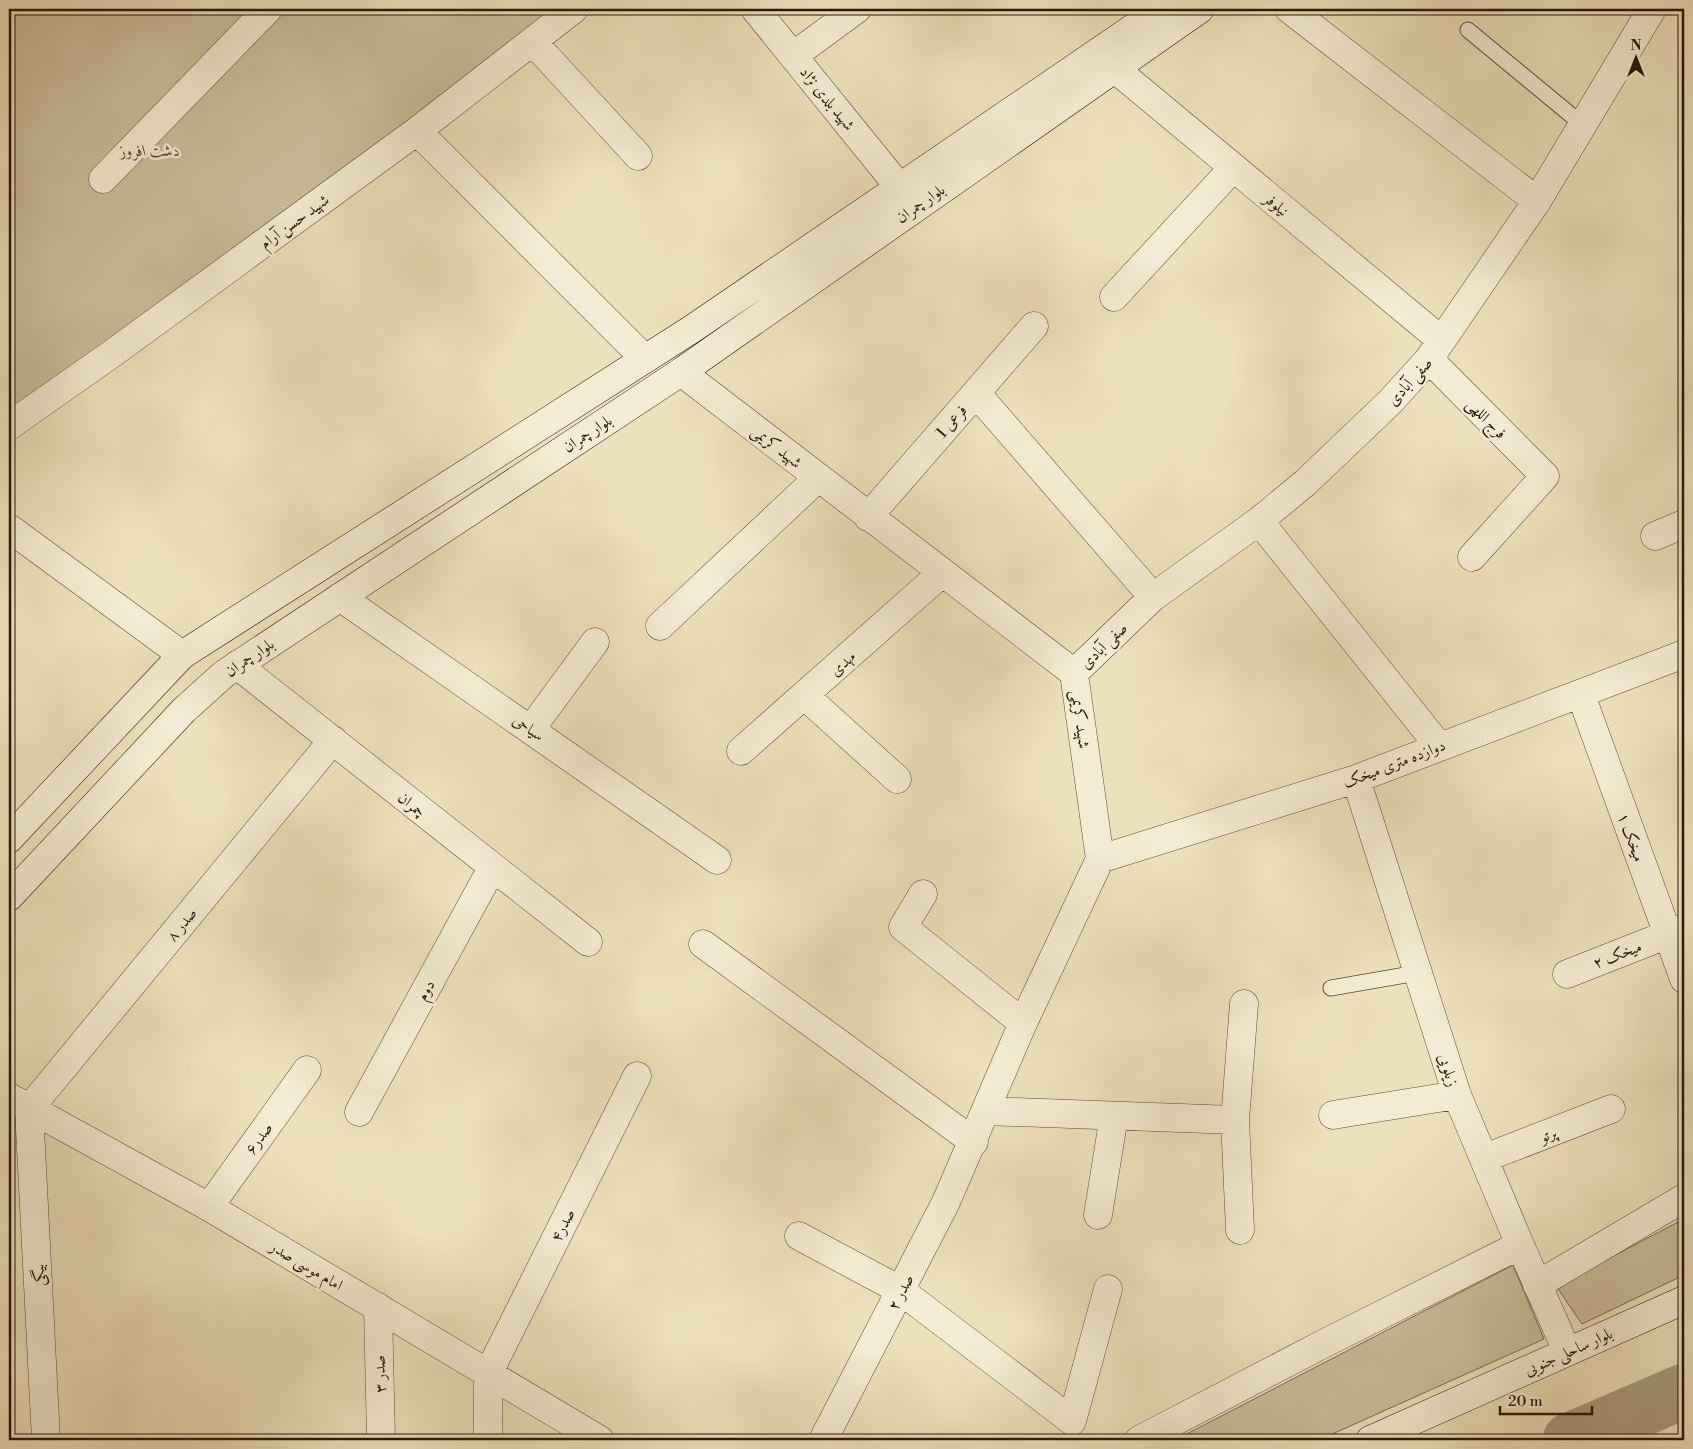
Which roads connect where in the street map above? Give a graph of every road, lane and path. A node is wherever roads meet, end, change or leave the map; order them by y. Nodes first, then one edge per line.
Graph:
1 (268, 9) edge
2 (574, 9) edge
3 (755, 9) edge
4 (857, 9) edge
5 (1161, 9) edge
6 (1200, 9) edge
7 (1289, 9) edge
8 (1652, 9) edge
9 (1468, 30) dead end
10 (534, 42) junction
11 (794, 56) junction
12 (1114, 68) junction
13 (1583, 125) junction
14 (417, 131) junction
15 (638, 156) dead end
16 (1233, 168) junction
17 (103, 179) dead end
18 (900, 188) junction
19 (1537, 201) junction
20 (1114, 297) dead end
21 (1034, 326) dead end
22 (1435, 350) junction
23 (645, 360) junction
24 (681, 372) junction
25 (976, 393) junction
26 (9, 426) edge
27 (818, 478) junction
28 (868, 516) junction
29 (1259, 521) junction
30 (1684, 524) edge
31 (9, 528) edge
32 (1655, 536) dead end
33 (1472, 558) dead end
34 (942, 573) junction
35 (340, 597) junction
36 (1153, 597) junction
37 (660, 626) dead end
38 (595, 642) dead end
39 (1684, 654) edge
40 (182, 655) junction
41 (237, 665) junction
42 (1074, 672) junction
43 (1581, 694) junction
44 (805, 696) junction
45 (531, 729) junction
46 (333, 740) junction
47 (1439, 746) junction
48 (742, 751) dead end
49 (1356, 779) junction
50 (898, 780) dead end
51 (9, 839) edge
52 (1100, 859) junction
53 (717, 860) dead end
54 (492, 868) junction
55 (923, 894) dead end
56 (9, 897) edge
57 (1676, 931) edge
58 (588, 942) dead end
59 (703, 944) dead end
60 (1417, 973) junction
61 (1567, 974) dead end
62 (1684, 979) edge
63 (1331, 988) dead end
64 (1244, 1004) dead end
65 (1023, 1024) junction
66 (307, 1070) dead end
67 (637, 1076) dead end
68 (1457, 1095) junction
69 (19, 1103) edge
70 (1611, 1109) dead end
71 (986, 1111) junction
72 (359, 1112) dead end
73 (1333, 1114) dead end
74 (1114, 1116) junction
75 (1236, 1120) junction
76 (974, 1142) junction
77 (1485, 1158) junction
78 (1684, 1198) edge
79 (209, 1207) junction
80 (1098, 1215) dead end
81 (1240, 1230) dead end
82 (799, 1236) dead end
83 (1520, 1246) junction
84 (1537, 1285) junction
85 (1108, 1289) dead end
86 (900, 1290) junction
87 (1684, 1300) edge
88 (378, 1307) junction
89 (1567, 1351) junction
90 (488, 1374) junction
91 (46, 1440) edge
92 (381, 1440) edge
93 (488, 1440) edge
94 (600, 1440) edge
95 (823, 1440) edge
96 (1139, 1440) edge
97 (1370, 1440) edge

1 - 17 street
2 - 10 street, شهید حسن آرام
3 - 11 street, شهید بلدی نژاد
4 - 11 street
5 - 18 street, بلوار چمران
6 - 12 street, بلوار چمران
7 - 19 street
8 - 13 street, صفی آبادی
9 - 13 lane
10 - 14 street, شهید حسن آرام
10 - 15 street
11 - 18 street, شهید بلدی نژاد
12 - 16 street, نیلوفر
12 - 24 street, بلوار چمران
13 - 19 street, صفی آبادی
14 - 23 street
14 - 26 street, شهید حسن آرام
16 - 20 street
16 - 22 street, نیلوفر
18 - 23 street, بلوار چمران
19 - 22 street, صفی آبادی
21 - 25 street, فرعی 1
22 - 29 street, صفی آبادی
22 - 33 street, فرج اللهی
23 - 40 street, بلوار چمران
24 - 27 street, شهید کریمی
24 - 35 street, بلوار چمران
25 - 28 street, فرعی 1
25 - 36 street
27 - 28 street, شهید کریمی
27 - 37 street
28 - 34 street, شهید کریمی
29 - 36 street, صفی آبادی
29 - 47 street
30 - 32 street
31 - 40 street
34 - 42 street, شهید کریمی
34 - 44 street, مهدی
35 - 41 street, بلوار چمران
35 - 45 street, سیاحی
36 - 42 street, صفی آبادی
38 - 45 street
39 - 43 street, دوازده متری میخک
40 - 51 street, بلوار چمران
41 - 46 street, چمران
41 - 56 street, بلوار چمران
42 - 52 street, شهید کریمی
43 - 47 street, دوازده متری میخک
43 - 57 street, میخک ۱
44 - 48 street, مهدی
44 - 50 street
45 - 53 street, سیاحی
46 - 54 street, چمران
46 - 69 street, صدر ۸
47 - 49 street, دوازده متری میخک
49 - 52 street, دوازده متری میخک
49 - 60 street, زیلویی
52 - 65 street
54 - 58 street, چمران
54 - 72 street, دوم
55 - 65 street
57 - 61 street, میخک ۲
57 - 62 street, میخک ۱
59 - 76 street
60 - 63 lane
60 - 68 street, زیلویی
64 - 75 street
65 - 71 street
66 - 79 street, صدر۶
67 - 90 street, صدر۴
68 - 73 street
68 - 77 street, زیلویی
69 - 79 street, امام موسی صدر
69 - 91 street, بیگی
70 - 77 street, پرتو
71 - 74 street
71 - 76 street
74 - 75 street
74 - 80 street
75 - 81 street
76 - 86 street, صدر ۲
77 - 83 street, زیلویی
78 - 84 street
79 - 88 street, امام موسی صدر
82 - 86 street
83 - 84 street, زیلویی
83 - 96 street
84 - 89 street, زیلویی
85 - 86 street
86 - 95 street, صدر ۲
87 - 89 street, بلوار ساحلی جنوبی
88 - 90 street, امام موسی صدر
88 - 92 street, صدر ۳
89 - 97 street, بلوار ساحلی جنوبی
90 - 93 street
90 - 94 street, امام موسی صدر

